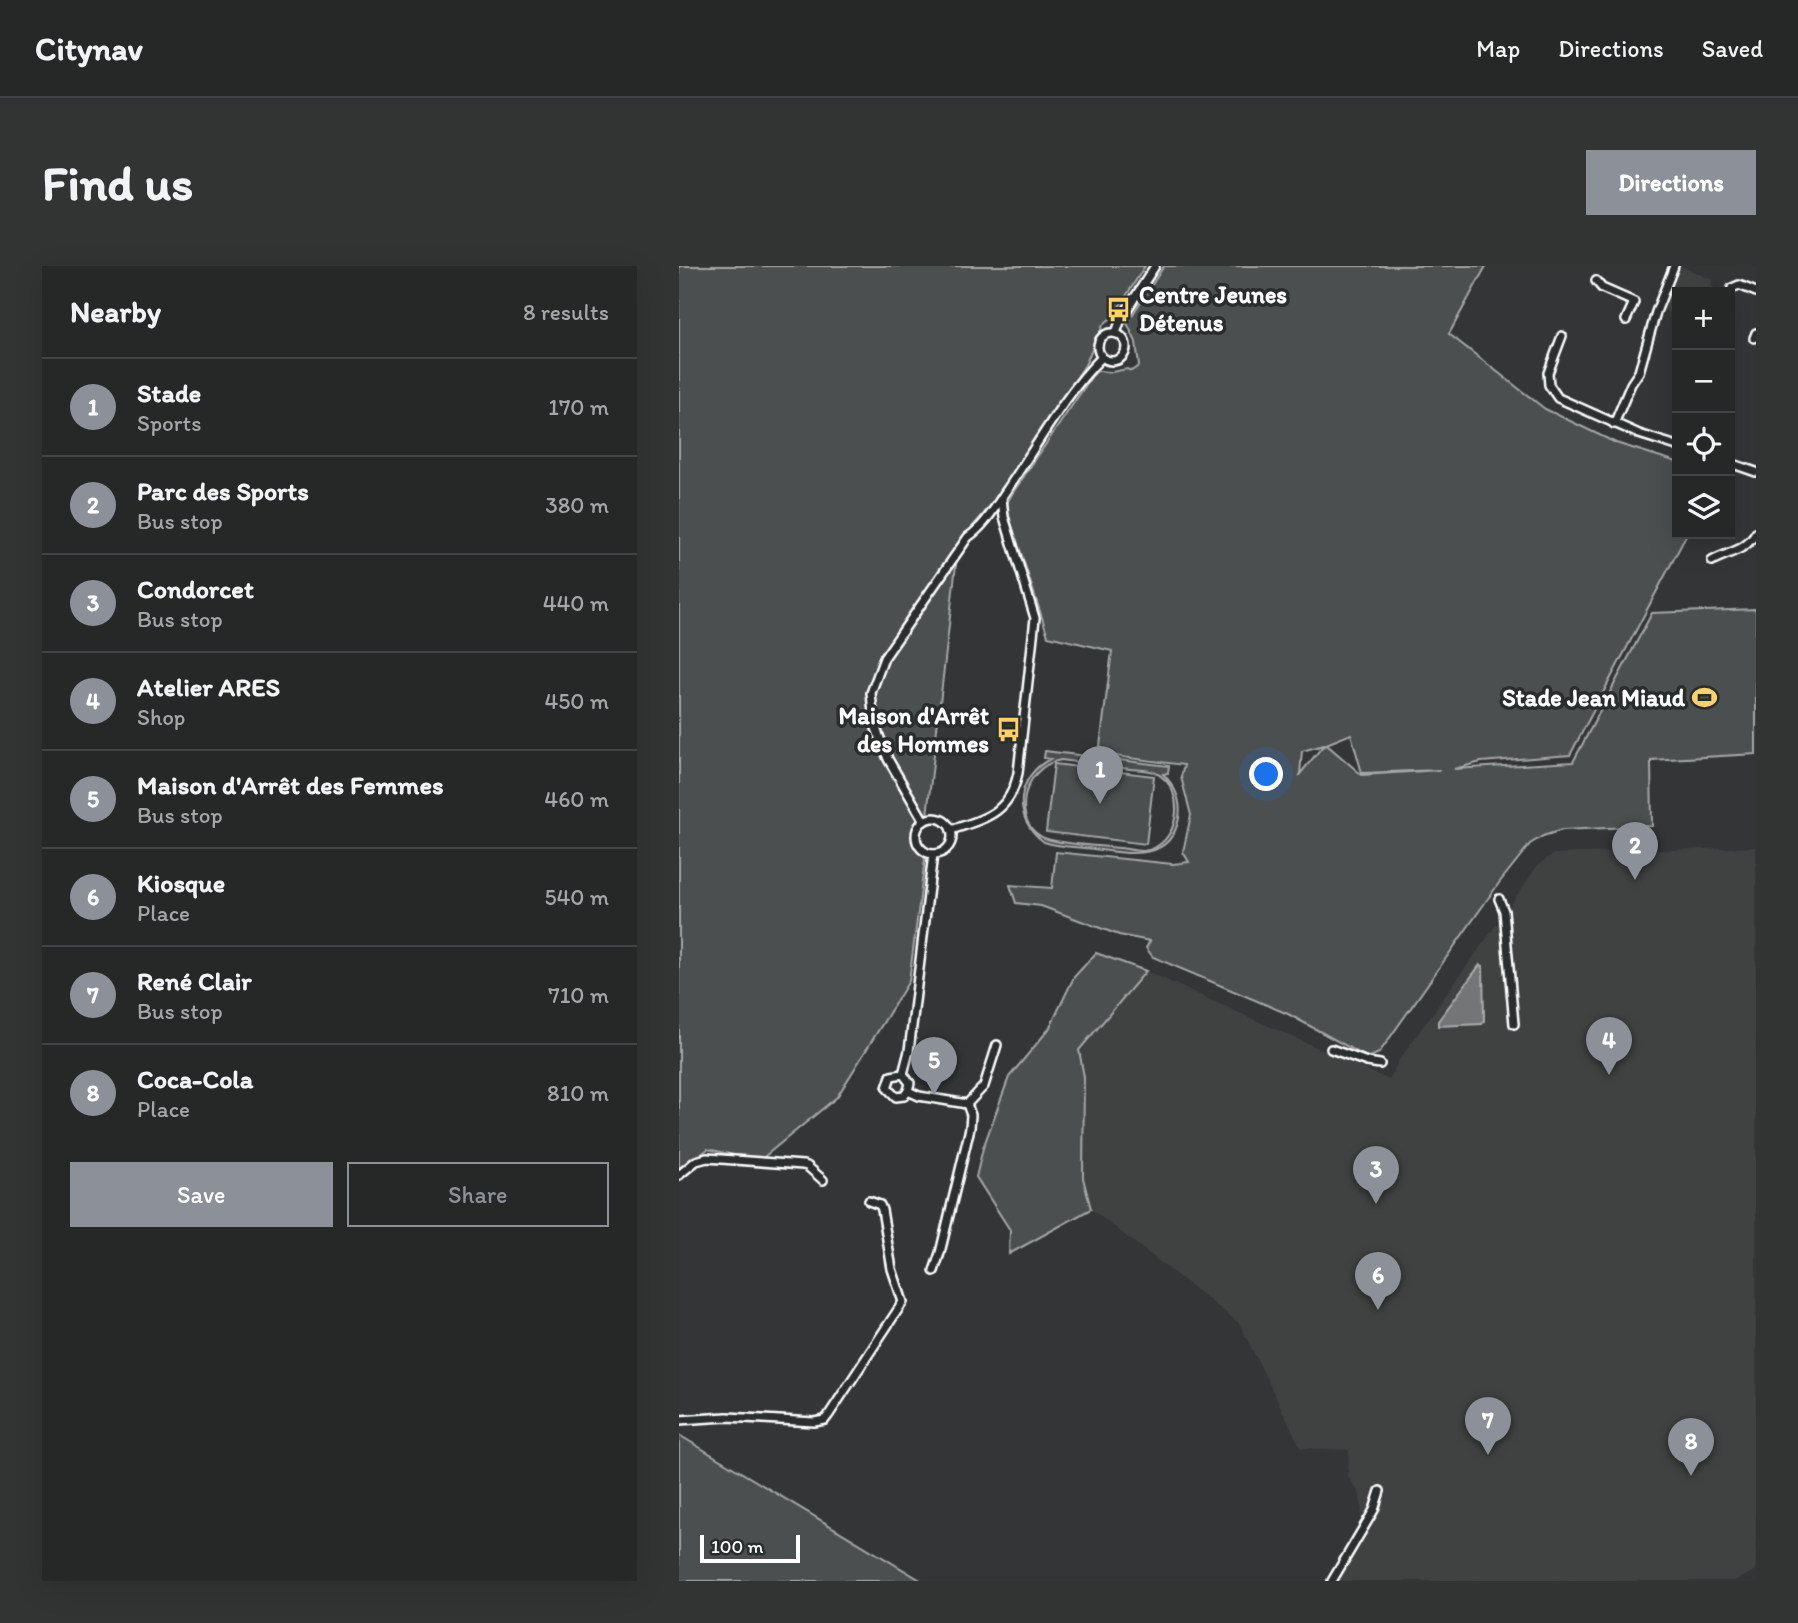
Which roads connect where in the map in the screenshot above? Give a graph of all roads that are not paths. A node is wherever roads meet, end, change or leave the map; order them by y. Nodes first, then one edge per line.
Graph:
1 (1155, 266) edge
2 (1674, 266) edge
3 (1596, 281) dead end
4 (1734, 287) edge
5 (1756, 292) edge
6 (1626, 320) dead end
7 (1116, 332) junction
8 (1562, 336) dead end
9 (1102, 357) junction
10 (1614, 424) junction
11 (1672, 444) edge
12 (1735, 465) edge
13 (1756, 472) edge
14 (1002, 497) junction
15 (1756, 533) edge
16 (1713, 561) dead end
17 (924, 821) junction
18 (951, 830) junction
19 (933, 854) junction
20 (1499, 899) dead end
21 (1514, 1024) dead end
22 (997, 1045) dead end
23 (1331, 1049) dead end
24 (1380, 1064) dead end
25 (903, 1074) junction
26 (908, 1091) junction
27 (967, 1104) junction
28 (679, 1175) edge
29 (823, 1180) dead end
30 (869, 1200) dead end
31 (934, 1271) dead end
32 (679, 1420) edge
33 (1380, 1491) dead end
34 (1332, 1581) edge

1 - 7 street
2 - 10 street
3 - 6 street
4 - 5 street
7 - 9 street
7 - 9 street
8 - 10 street
9 - 14 street
10 - 11 street
12 - 13 street
14 - 17 street
14 - 18 street
15 - 16 street
17 - 18 street
17 - 19 street
18 - 19 street
19 - 25 street
20 - 21 street
22 - 27 street
23 - 24 street
25 - 26 street
25 - 26 street
26 - 27 street
27 - 31 street
28 - 29 street
30 - 32 street
33 - 34 street

